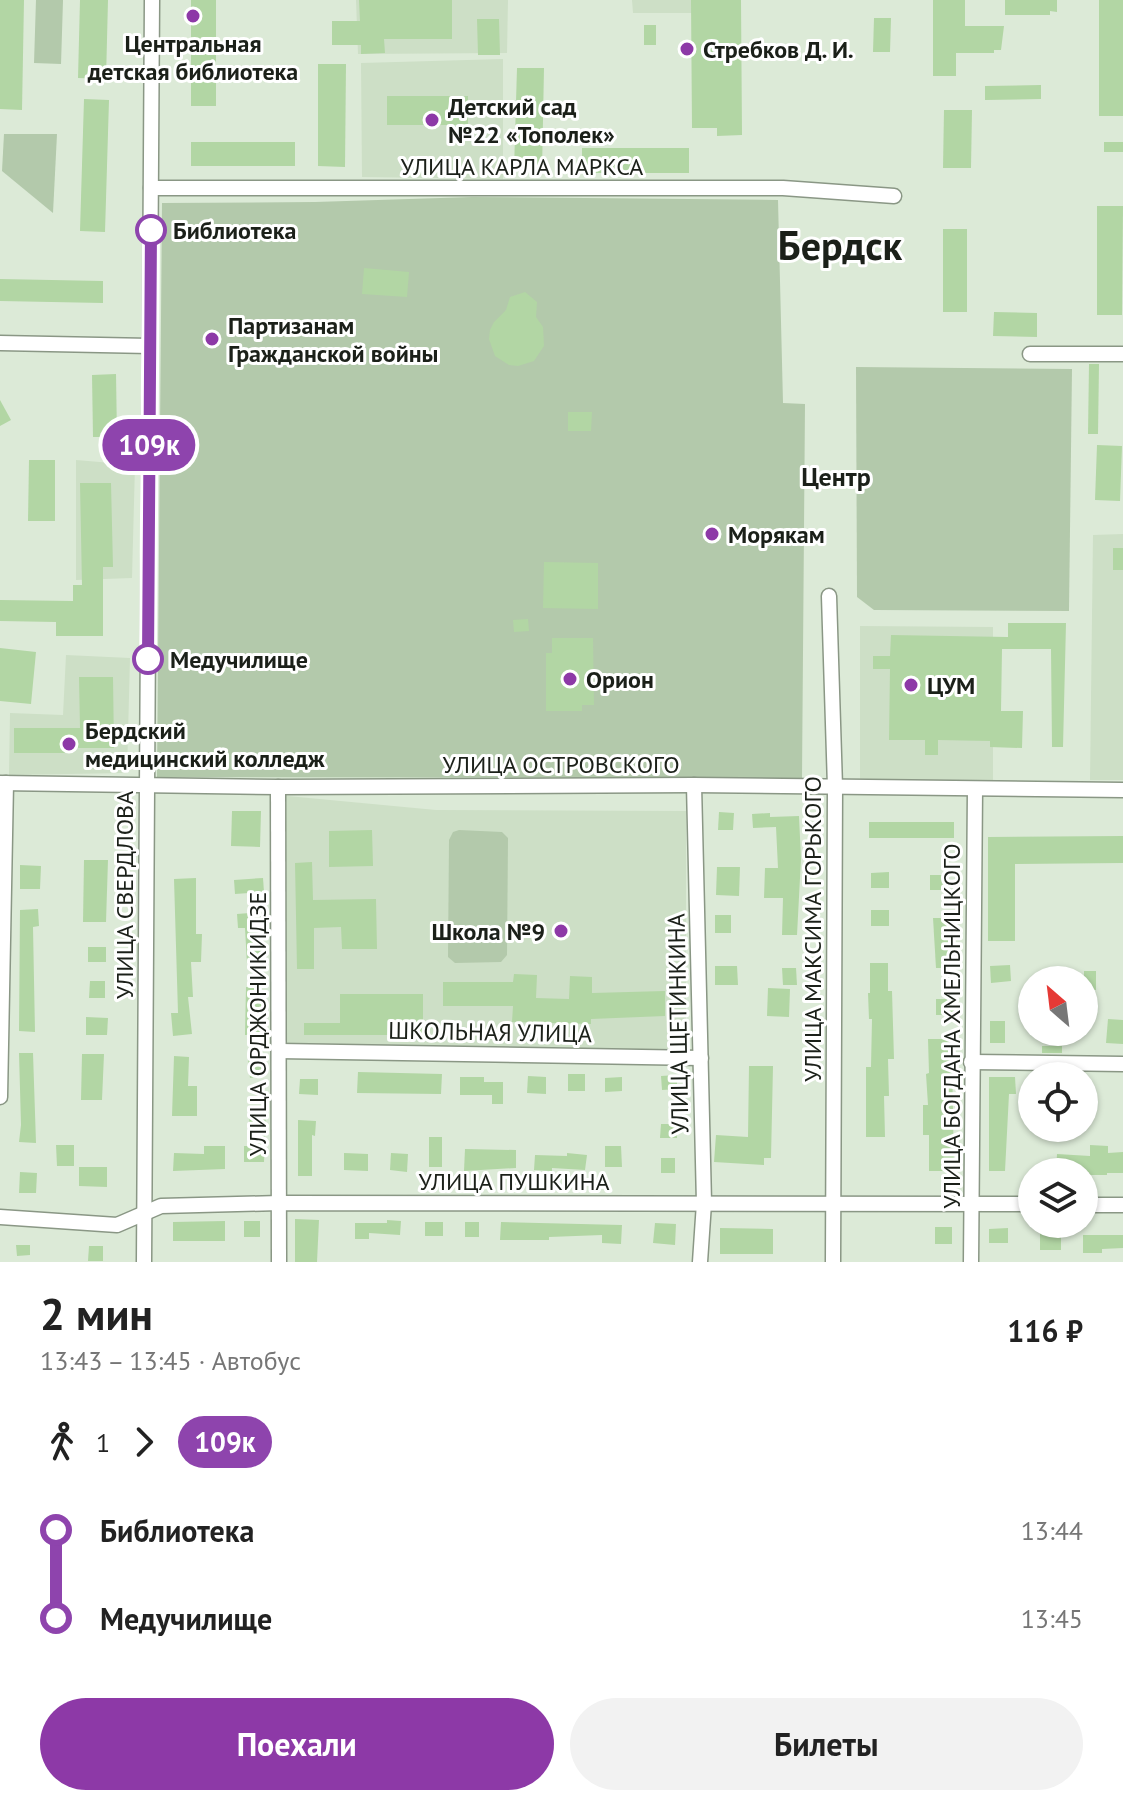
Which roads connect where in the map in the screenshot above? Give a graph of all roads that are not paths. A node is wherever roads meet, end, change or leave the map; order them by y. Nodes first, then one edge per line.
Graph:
1 (152, 0) edge
2 (151, 188) junction
3 (894, 196) dead end
4 (0, 343) edge
5 (150, 346) junction
6 (1030, 354) dead end
7 (1123, 354) edge
8 (829, 596) dead end
9 (3, 783) edge
10 (694, 785) junction
11 (147, 786) junction
12 (278, 787) junction
13 (835, 787) junction
14 (975, 789) junction
15 (1123, 790) edge
16 (2, 928) edge
17 (279, 1051) junction
18 (701, 1058) junction
19 (971, 1062) junction
20 (1123, 1064) edge
21 (0, 1068) edge
22 (0, 1097) edge
23 (279, 1203) junction
24 (704, 1203) junction
25 (834, 1204) junction
26 (971, 1204) junction
27 (1018, 1204) edge
28 (1098, 1205) edge
29 (1123, 1205) edge
30 (145, 1213) junction
31 (0, 1217) edge
32 (144, 1262) edge
33 (279, 1262) edge
34 (700, 1262) edge
35 (833, 1262) edge
36 (971, 1262) edge

1 - 2 street, УЛИЦА СВЕРДЛОВА
2 - 3 street, УЛИЦА КАРЛА МАРКСА
2 - 5 street, УЛИЦА СВЕРДЛОВА
4 - 5 street
5 - 11 street, УЛИЦА СВЕРДЛОВА
6 - 7 street
8 - 13 street, УЛИЦА МАКСИМА ГОРЬКОГО
9 - 11 street, УЛИЦА ОСТРОВСКОГО
9 - 16 street
10 - 12 street, УЛИЦА ОСТРОВСКОГО
10 - 13 street, УЛИЦА ОСТРОВСКОГО
10 - 18 street, УЛИЦА ЩЕТИНКИНА
11 - 12 street, УЛИЦА ОСТРОВСКОГО
11 - 30 street, УЛИЦА СВЕРДЛОВА
12 - 17 street, УЛИЦА ОРДЖОНИКИДЗЕ
13 - 14 street, УЛИЦА ОСТРОВСКОГО
13 - 25 street, УЛИЦА МАКСИМА ГОРЬКОГО
14 - 15 street, УЛИЦА ОСТРОВСКОГО
14 - 19 street, УЛИЦА БОГДАНА ХМЕЛЬНИЦКОГО
16 - 21 street
17 - 18 street, ШКОЛЬНАЯ УЛИЦА
17 - 23 street, УЛИЦА ОРДЖОНИКИДЗЕ
18 - 24 street, УЛИЦА ЩЕТИНКИНА
19 - 20 street
19 - 26 street, УЛИЦА БОГДАНА ХМЕЛЬНИЦКОГО
21 - 22 street
23 - 24 street, УЛИЦА ПУШКИНА
23 - 30 street, УЛИЦА ПУШКИНА
23 - 33 street, УЛИЦА ОРДЖОНИКИДЗЕ
24 - 25 street, УЛИЦА ПУШКИНА
24 - 34 street, УЛИЦА ЩЕТИНКИНА
25 - 26 street, УЛИЦА ПУШКИНА
25 - 35 street, УЛИЦА МАКСИМА ГОРЬКОГО
26 - 27 street, УЛИЦА ПУШКИНА
26 - 36 street, УЛИЦА БОГДАНА ХМЕЛЬНИЦКОГО
28 - 29 street
30 - 31 street, УЛИЦА ПУШКИНА
30 - 32 street, УЛИЦА СВЕРДЛОВА

